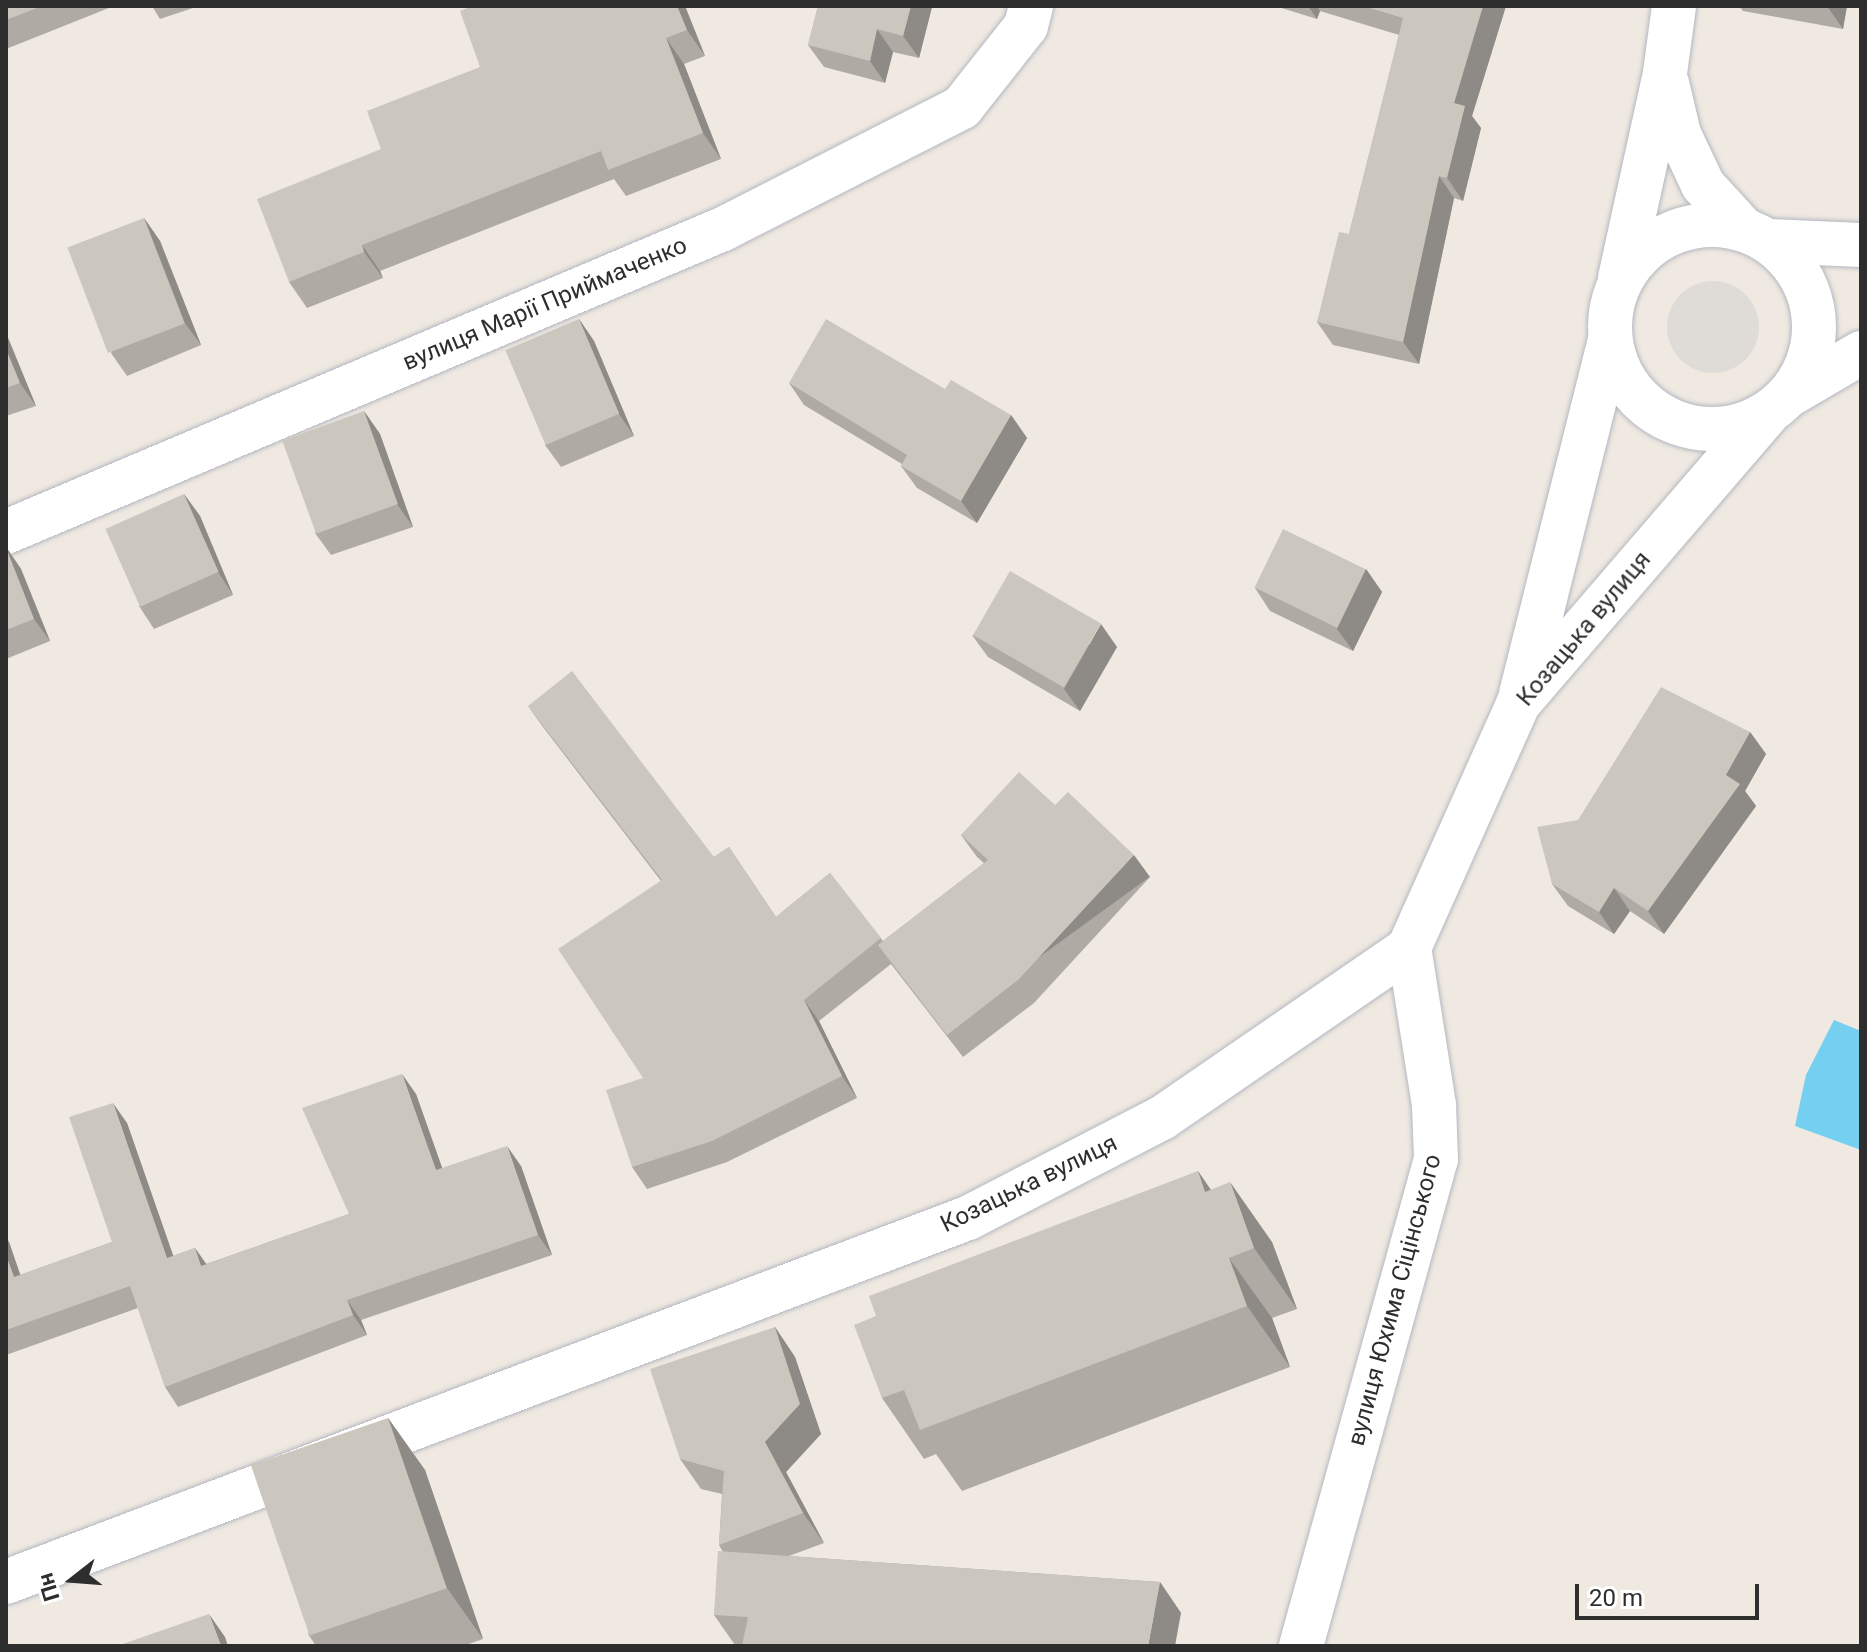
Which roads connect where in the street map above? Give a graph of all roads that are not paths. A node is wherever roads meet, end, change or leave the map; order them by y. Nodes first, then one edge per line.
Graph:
1 (1031, 6) edge
2 (1674, 6) edge
3 (1665, 73) junction
4 (1756, 235) junction
5 (1861, 245) edge
6 (1619, 283) junction
7 (1610, 340) junction
8 (1861, 353) edge
9 (1778, 405) junction
10 (6, 532) edge
11 (1518, 704) junction
12 (1409, 948) junction
13 (6, 1582) edge
14 (1301, 1646) edge

1 - 10 street, вулиця Марії Приймаченко
2 - 3 street
3 - 4 street
3 - 6 street
4 - 5 street
4 - 6 street
4 - 9 street
6 - 7 street
7 - 9 street
7 - 11 street
8 - 9 street, Козацька вулиця
9 - 11 street, Козацька вулиця
11 - 12 street, Козацька вулиця
12 - 13 street, Козацька вулиця
12 - 14 street, вулиця Юхима Сіцінського

